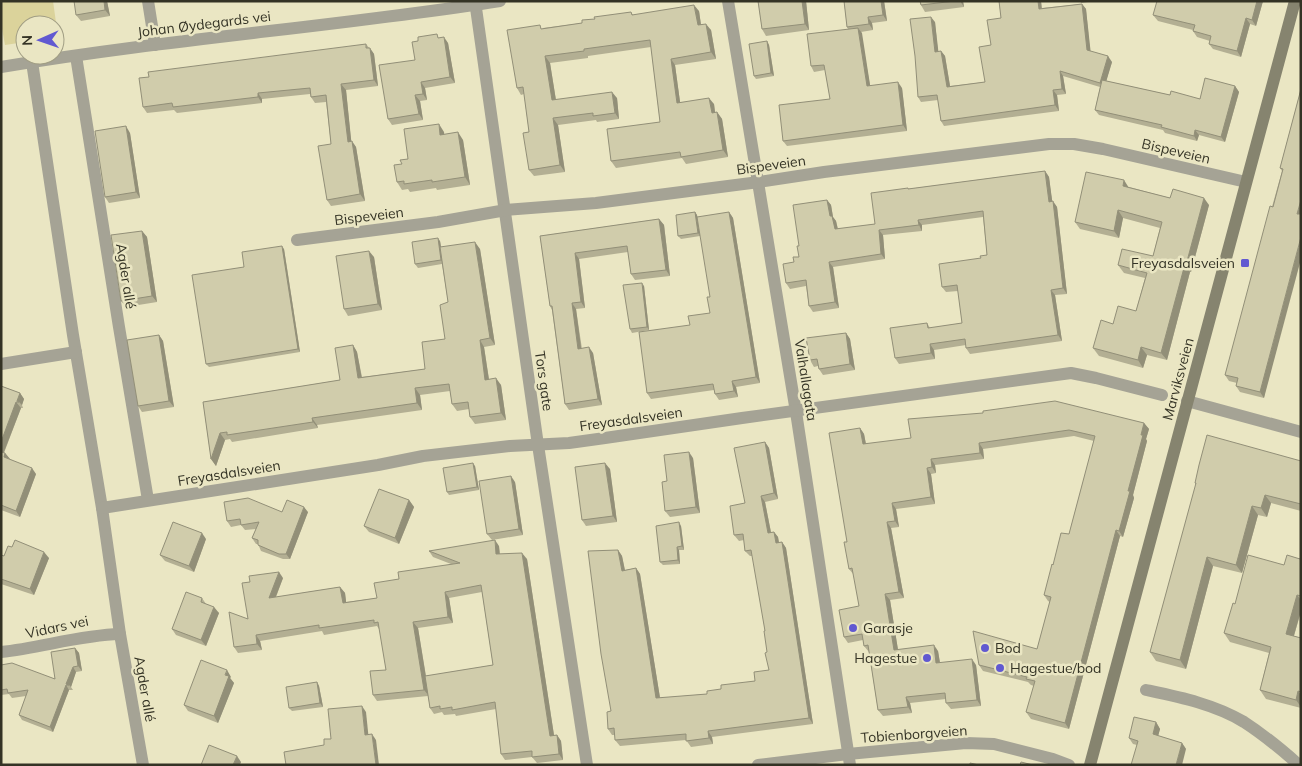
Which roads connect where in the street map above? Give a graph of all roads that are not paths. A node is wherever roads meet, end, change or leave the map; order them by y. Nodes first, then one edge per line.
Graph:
1 (148, 1) edge
2 (500, 1) edge
3 (728, 1) edge
4 (1295, 1) edge
5 (475, 3) edge
6 (155, 45) junction
7 (76, 56) junction
8 (65, 58) edge
9 (15, 65) edge
10 (32, 65) edge
11 (1, 67) edge
12 (759, 182) junction
13 (1246, 182) junction
14 (506, 210) junction
15 (297, 240) dead end
16 (76, 352) junction
17 (1, 364) edge
18 (1162, 395) dead end
19 (1187, 401) junction
20 (796, 412) junction
21 (1301, 432) edge
22 (538, 445) junction
23 (148, 500) junction
24 (102, 508) junction
25 (120, 634) junction
26 (1, 652) edge
27 (1146, 690) dead end
28 (849, 759) edge
29 (143, 765) edge
30 (587, 765) edge
31 (758, 765) edge
32 (1069, 765) edge
33 (1090, 765) edge
34 (1299, 765) edge

1 - 6 street
2 - 5 street, Johan Øydegards vei
3 - 12 street, Valhallagata
4 - 13 main road, Marviksveien
5 - 6 street, Johan Øydegards vei
5 - 14 street, Tors gate
6 - 7 street, Johan Øydegards vei
7 - 8 street, Johan Øydegards vei
7 - 23 street, Agder allé
9 - 11 street, Johan Øydegards vei
10 - 16 street, Agder allé
12 - 13 street, Bispeveien
12 - 14 street, Bispeveien
12 - 20 street, Valhallagata
13 - 19 main road, Marviksveien
14 - 15 street, Bispeveien
14 - 22 street, Tors gate
16 - 17 street
16 - 24 street, Agder allé
18 - 20 street, Freyasdalsveien
19 - 21 street
19 - 33 main road, Marviksveien
20 - 22 street, Freyasdalsveien
20 - 28 street, Valhallagata
22 - 23 street, Freyasdalsveien
22 - 30 street, Tors gate
23 - 24 street, Freyasdalsveien
24 - 25 street, Agder allé
25 - 26 street, Vidars vei
25 - 29 street, Agder allé
27 - 34 street
28 - 31 street, Tobienborgveien
28 - 32 street, Tobienborgveien

